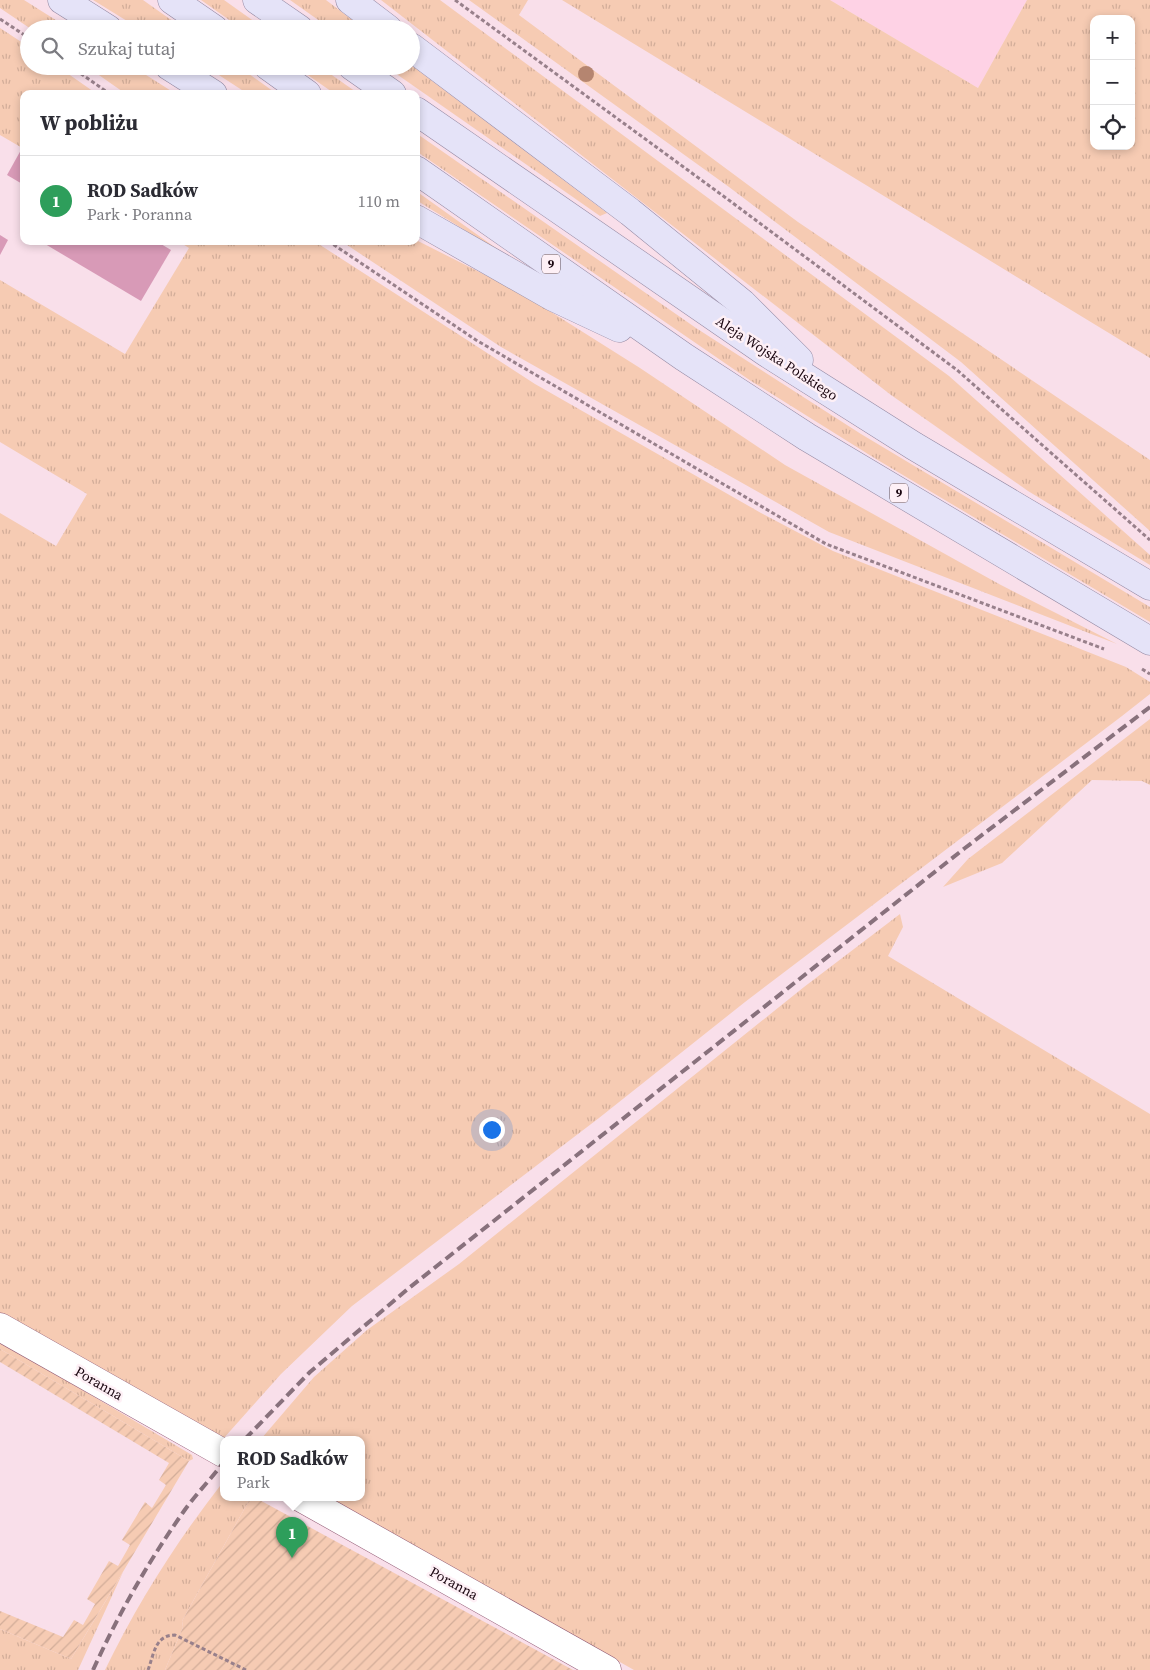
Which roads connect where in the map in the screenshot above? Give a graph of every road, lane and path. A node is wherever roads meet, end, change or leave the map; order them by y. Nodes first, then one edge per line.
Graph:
1 (62, 0) edge
2 (172, 0) edge
3 (257, 0) edge
4 (350, 0) edge
5 (455, 0) edge
6 (0, 19) edge
7 (94, 20) edge
8 (201, 20) edge
9 (285, 20) edge
10 (376, 20) edge
11 (20, 32) edge
12 (420, 54) edge
13 (83, 75) edge
14 (183, 75) edge
15 (281, 75) edge
16 (365, 75) edge
17 (104, 90) edge
18 (207, 90) edge
19 (301, 90) edge
20 (386, 90) edge
21 (420, 114) edge
22 (420, 173) edge
23 (420, 221) edge
24 (334, 245) edge
25 (684, 357) junction
26 (835, 397) junction
27 (1150, 540) edge
28 (1150, 586) edge
29 (1150, 641) edge
30 (1110, 652) dead end
31 (1134, 664) dead end
32 (1150, 674) edge
33 (0, 1327) edge
34 (220, 1451) edge
35 (307, 1501) edge
36 (148, 1670) edge
37 (246, 1670) edge
38 (607, 1670) edge

1 - 7 main road
2 - 8 main road
3 - 9 main road
4 - 10 main road
5 - 27 path
6 - 11 path
12 - 26 main road
13 - 17 path
14 - 18 main road
15 - 19 main road
16 - 20 main road
21 - 26 main road, Aleja Wojska Polskiego
22 - 25 main road, 9
23 - 25 main road
24 - 30 path
25 - 29 main road, 9
26 - 28 main road, Aleja Wojska Polskiego
31 - 32 path
33 - 34 street, Poranna
35 - 38 street, Poranna
36 - 37 path

